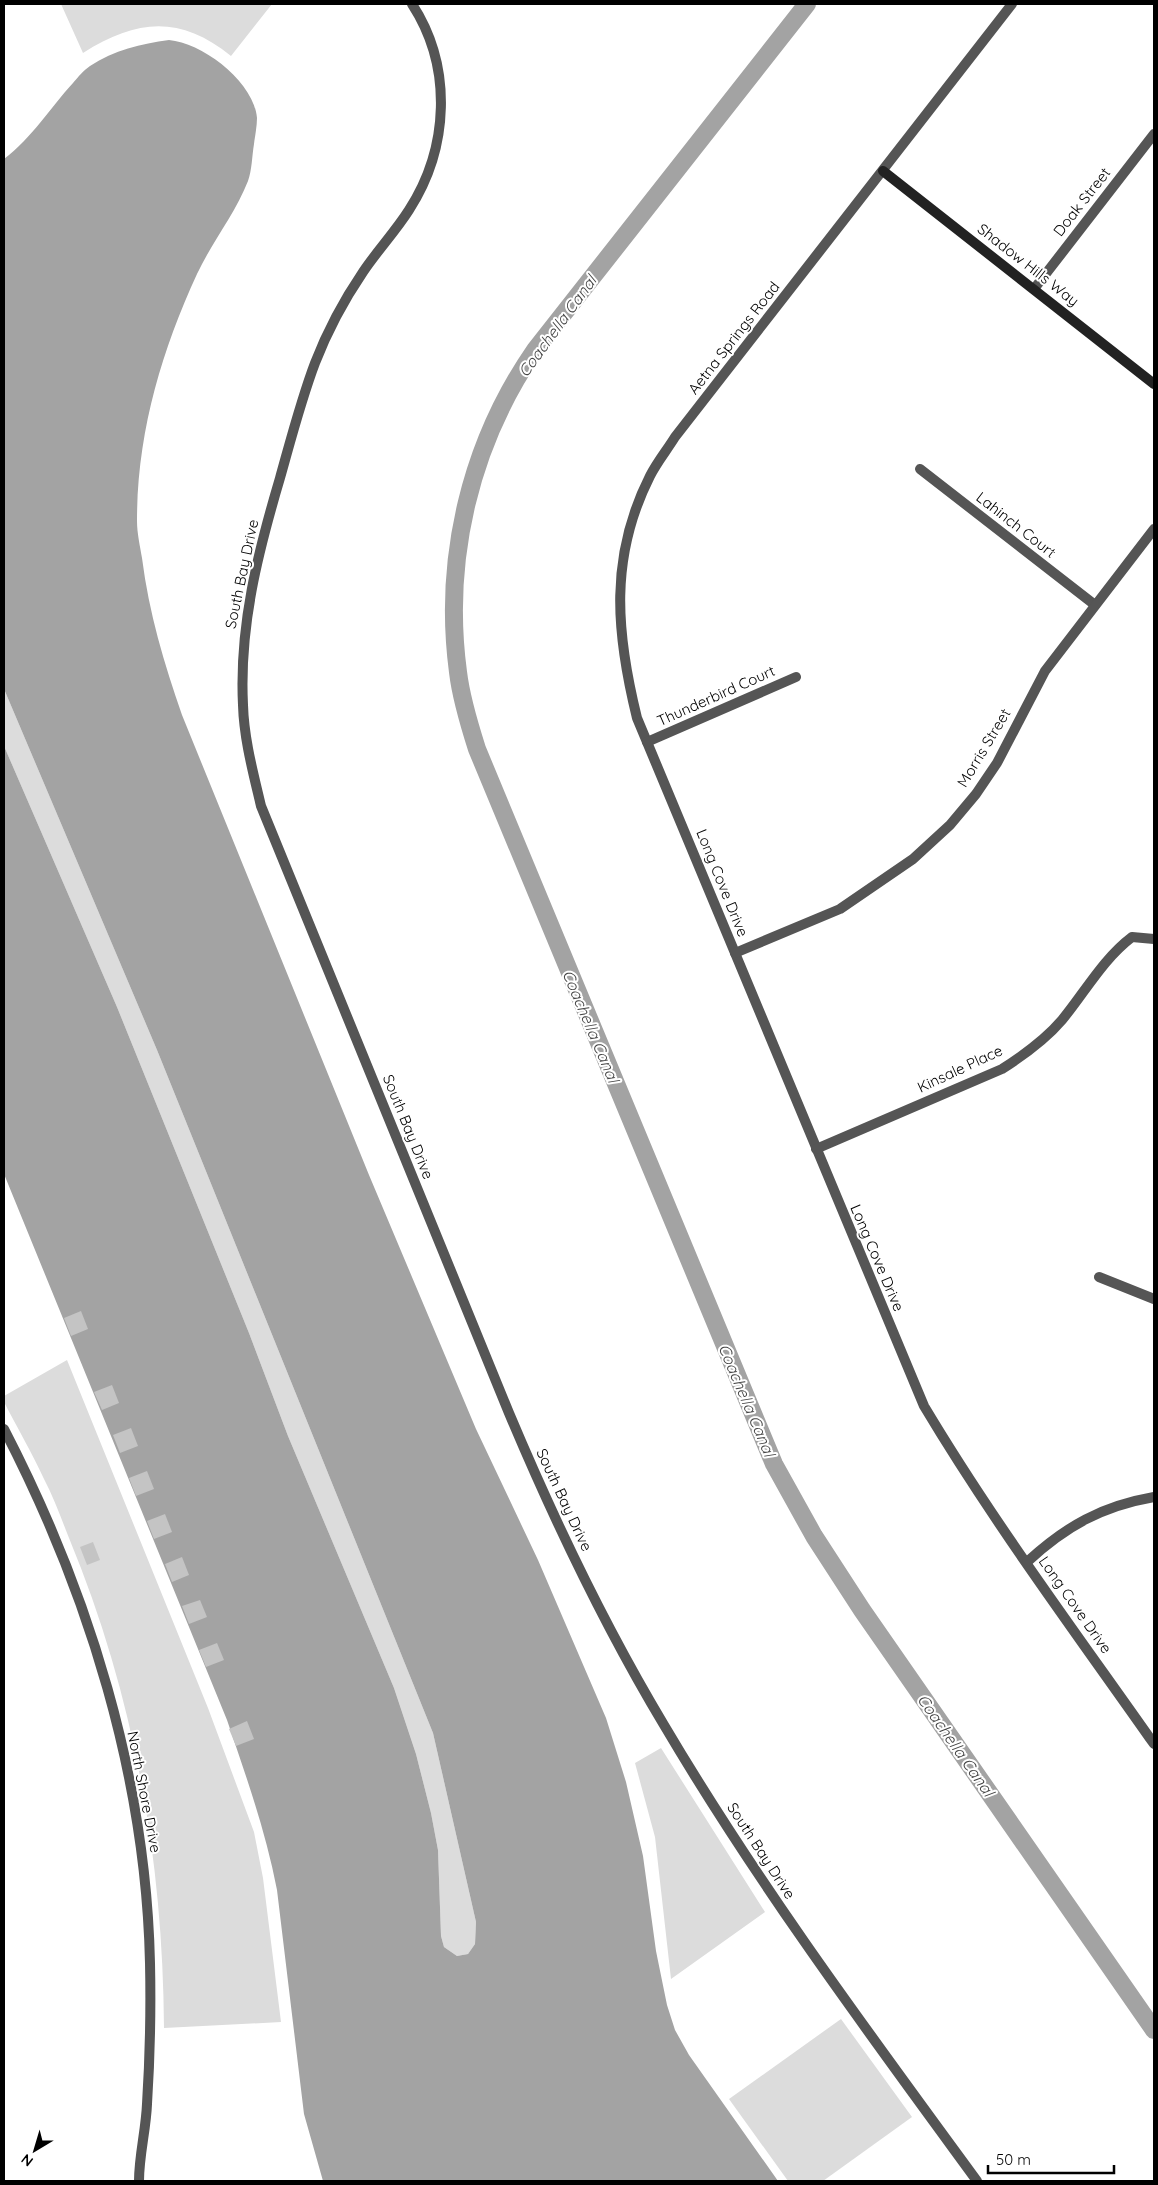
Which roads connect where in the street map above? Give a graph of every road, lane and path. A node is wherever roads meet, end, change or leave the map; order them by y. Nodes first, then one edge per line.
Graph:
1 (412, 4) edge
2 (1012, 4) edge
3 (1154, 134) edge
4 (883, 170) junction
5 (1034, 289) junction
6 (1154, 384) edge
7 (920, 469) dead end
8 (1154, 529) edge
9 (1095, 605) junction
10 (796, 677) dead end
11 (647, 742) junction
12 (1154, 939) edge
13 (734, 953) junction
14 (816, 1150) junction
15 (1099, 1277) dead end
16 (1154, 1299) edge
17 (4, 1430) edge
18 (1154, 1497) edge
19 (1027, 1562) junction
20 (1154, 1744) edge
21 (140, 2181) edge
22 (977, 2181) edge

1 - 22 street, South Bay Drive
2 - 4 street, Aetna Springs Road
3 - 5 street, Doak Street
4 - 5 street, Shadow Hills Way
4 - 11 street, Aetna Springs Road
5 - 6 street, Shadow Hills Way
7 - 9 street, Lahinch Court
8 - 9 street, Morris Street
9 - 13 street, Morris Street
10 - 11 street, Thunderbird Court
11 - 13 street, Long Cove Drive
12 - 14 street, Kinsale Place
13 - 14 street, Long Cove Drive
14 - 19 street, Long Cove Drive
15 - 16 street
17 - 21 street, North Shore Drive
18 - 19 street
19 - 20 street, Long Cove Drive

